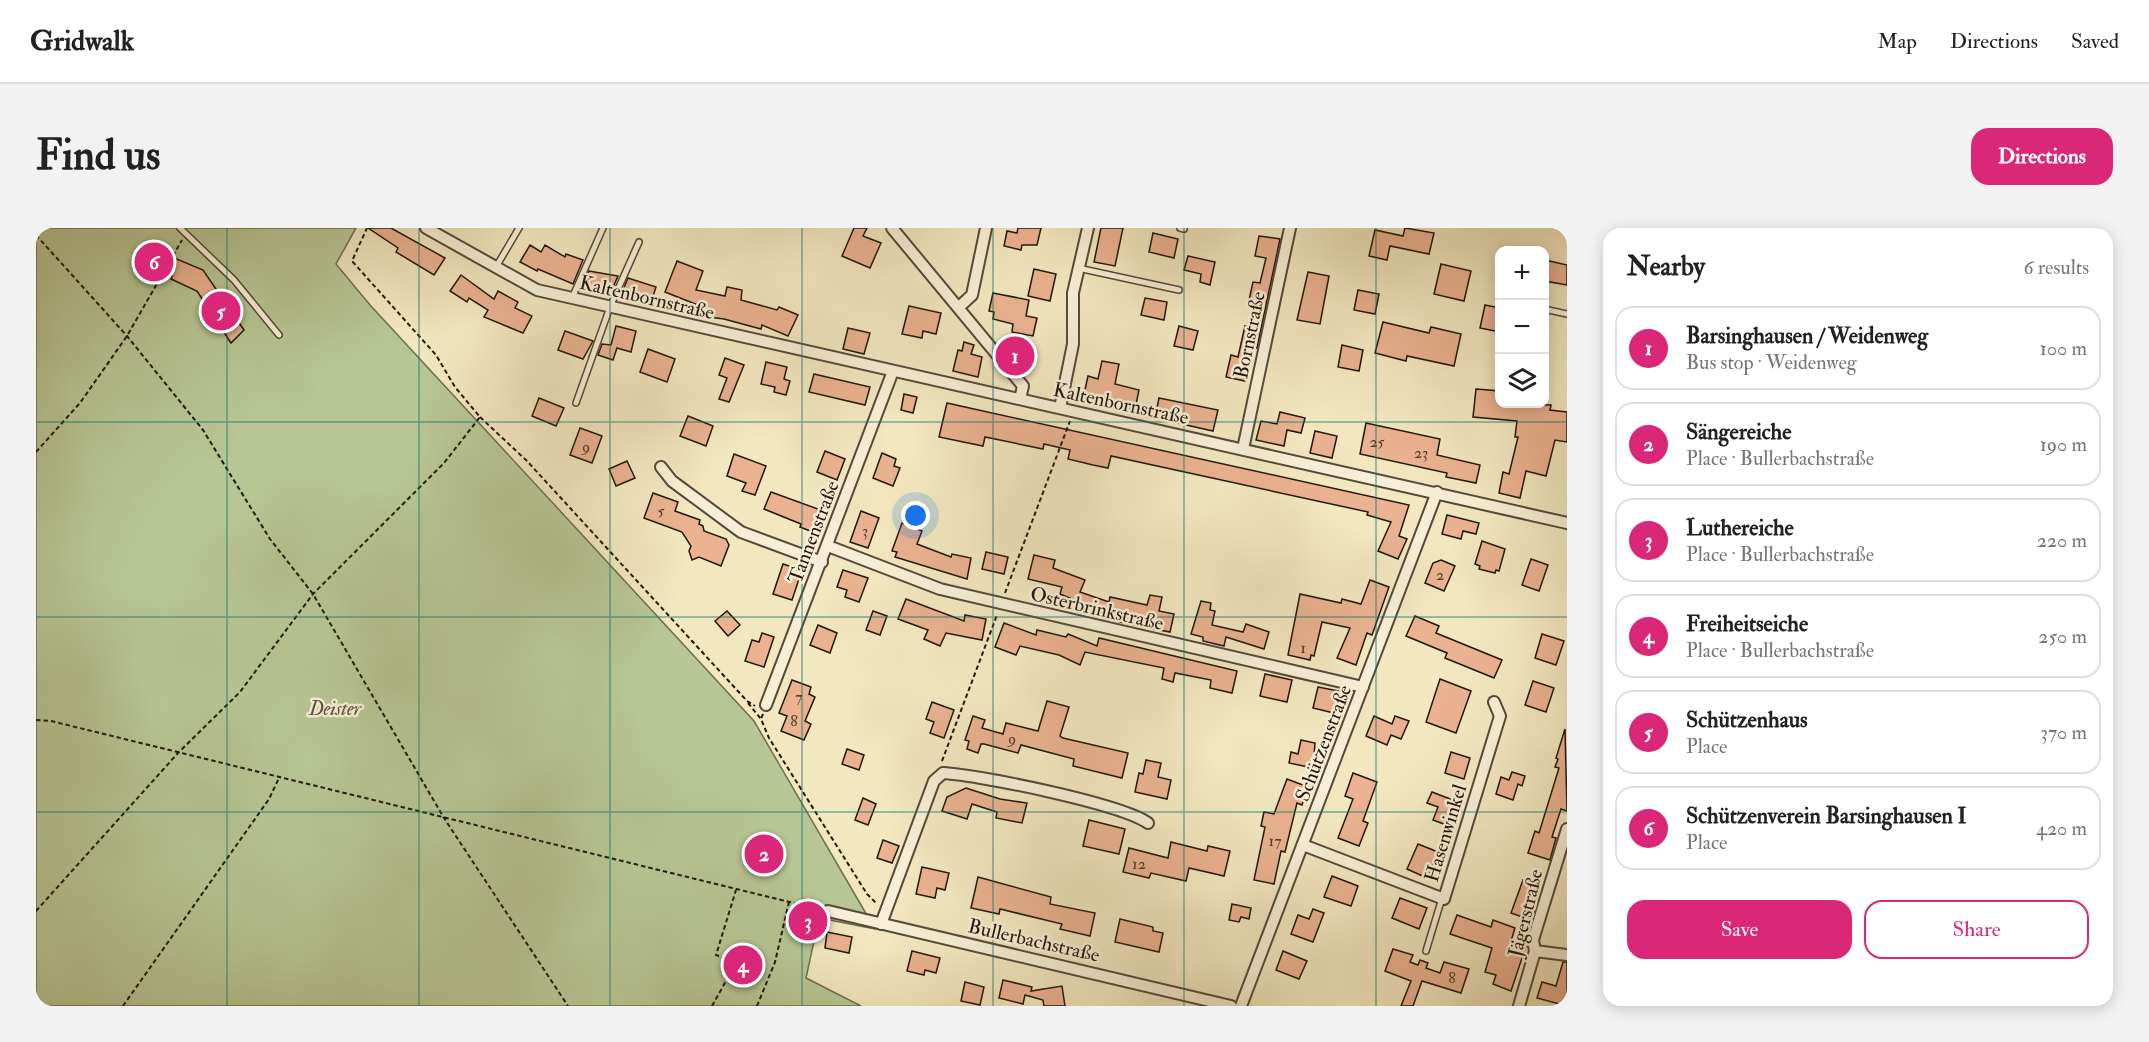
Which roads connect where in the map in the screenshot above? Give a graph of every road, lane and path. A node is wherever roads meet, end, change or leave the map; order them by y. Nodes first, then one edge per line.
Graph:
1 (180, 228) edge
2 (367, 228) edge
3 (426, 228) edge
4 (519, 228) edge
5 (603, 228) edge
6 (892, 228) edge
7 (986, 228) edge
8 (1088, 228) edge
9 (1290, 228) edge
10 (188, 231) edge
11 (36, 235) edge
12 (639, 242) dead end
13 (496, 267) junction
14 (1078, 268) junction
15 (1179, 290) dead end
16 (572, 298) junction
17 (610, 307) junction
18 (959, 307) junction
19 (1549, 310) edge
20 (1567, 314) edge
21 (279, 335) dead end
22 (127, 336) junction
23 (893, 371) junction
24 (1020, 399) junction
25 (576, 403) dead end
26 (1060, 408) junction
27 (1074, 411) junction
28 (480, 417) junction
29 (1243, 449) junction
30 (36, 452) edge
31 (661, 467) dead end
32 (1437, 492) junction
33 (1567, 523) edge
34 (828, 546) junction
35 (822, 562) junction
36 (313, 594) junction
37 (1001, 604) junction
38 (1363, 687) junction
39 (747, 701) junction
40 (1494, 702) dead end
41 (766, 705) junction
42 (761, 719) junction
43 (36, 720) edge
44 (178, 753) junction
45 (943, 773) junction
46 (279, 778) junction
47 (444, 818) junction
48 (1148, 822) dead end
49 (1567, 829) edge
50 (1303, 845) junction
51 (736, 889) junction
52 (1442, 898) junction
53 (789, 902) junction
54 (36, 911) edge
55 (828, 911) joint
56 (885, 911) junction
57 (881, 924) junction
58 (1426, 951) dead end
59 (1535, 951) junction
60 (1567, 955) edge
61 (1191, 1001) edge
62 (123, 1006) edge
63 (568, 1006) edge
64 (712, 1006) edge
65 (757, 1006) edge
66 (1231, 1006) edge
67 (1241, 1006) edge
68 (1519, 1006) edge

1 - 10 lane
2 - 28 path
3 - 13 street, Kaltenbornstraße
4 - 13 lane
5 - 16 lane
6 - 18 street
7 - 18 street
8 - 14 street
9 - 29 street, Bornstraße
10 - 21 lane
10 - 22 path
11 - 22 path
12 - 17 lane
13 - 16 street, Kaltenbornstraße
14 - 15 lane
14 - 26 street
16 - 17 street, Kaltenbornstraße
17 - 23 street, Kaltenbornstraße
17 - 25 lane
18 - 24 street
19 - 20 lane
22 - 30 path
22 - 36 path
23 - 24 street, Kaltenbornstraße
23 - 34 street, Tannenstraße
24 - 26 street, Kaltenbornstraße
26 - 27 street, Kaltenbornstraße
27 - 29 street, Kaltenbornstraße
27 - 37 path
28 - 36 path
28 - 39 path
29 - 32 street, Kaltenbornstraße
31 - 35 street
32 - 33 street, Kaltenbornstraße
32 - 38 street, Schützenstraße
34 - 35 street, Tannenstraße
34 - 37 street, Osterbrinkstraße
35 - 41 street, Tannenstraße
36 - 44 path
36 - 47 path
37 - 38 street, Osterbrinkstraße
37 - 45 path
38 - 50 street, Schützenstraße
39 - 41 path
39 - 42 path
40 - 52 street, Hasenwinkel
41 - 42 path
42 - 56 path
43 - 44 path
44 - 46 path
44 - 54 path
45 - 48 street
45 - 56 street
46 - 47 path
46 - 62 path
47 - 51 path
47 - 63 path
49 - 59 street, Jägerstraße
50 - 52 street, Hasenwinkel
50 - 67 street, Schützenstraße
51 - 53 path
51 - 64 path
52 - 58 lane
53 - 55 path
53 - 65 path
55 - 57 street, Bullerbachstraße
56 - 57 street
57 - 61 street, Bullerbachstraße
59 - 60 street
59 - 68 street, Jägerstraße
61 - 66 street, Bullerbachstraße

